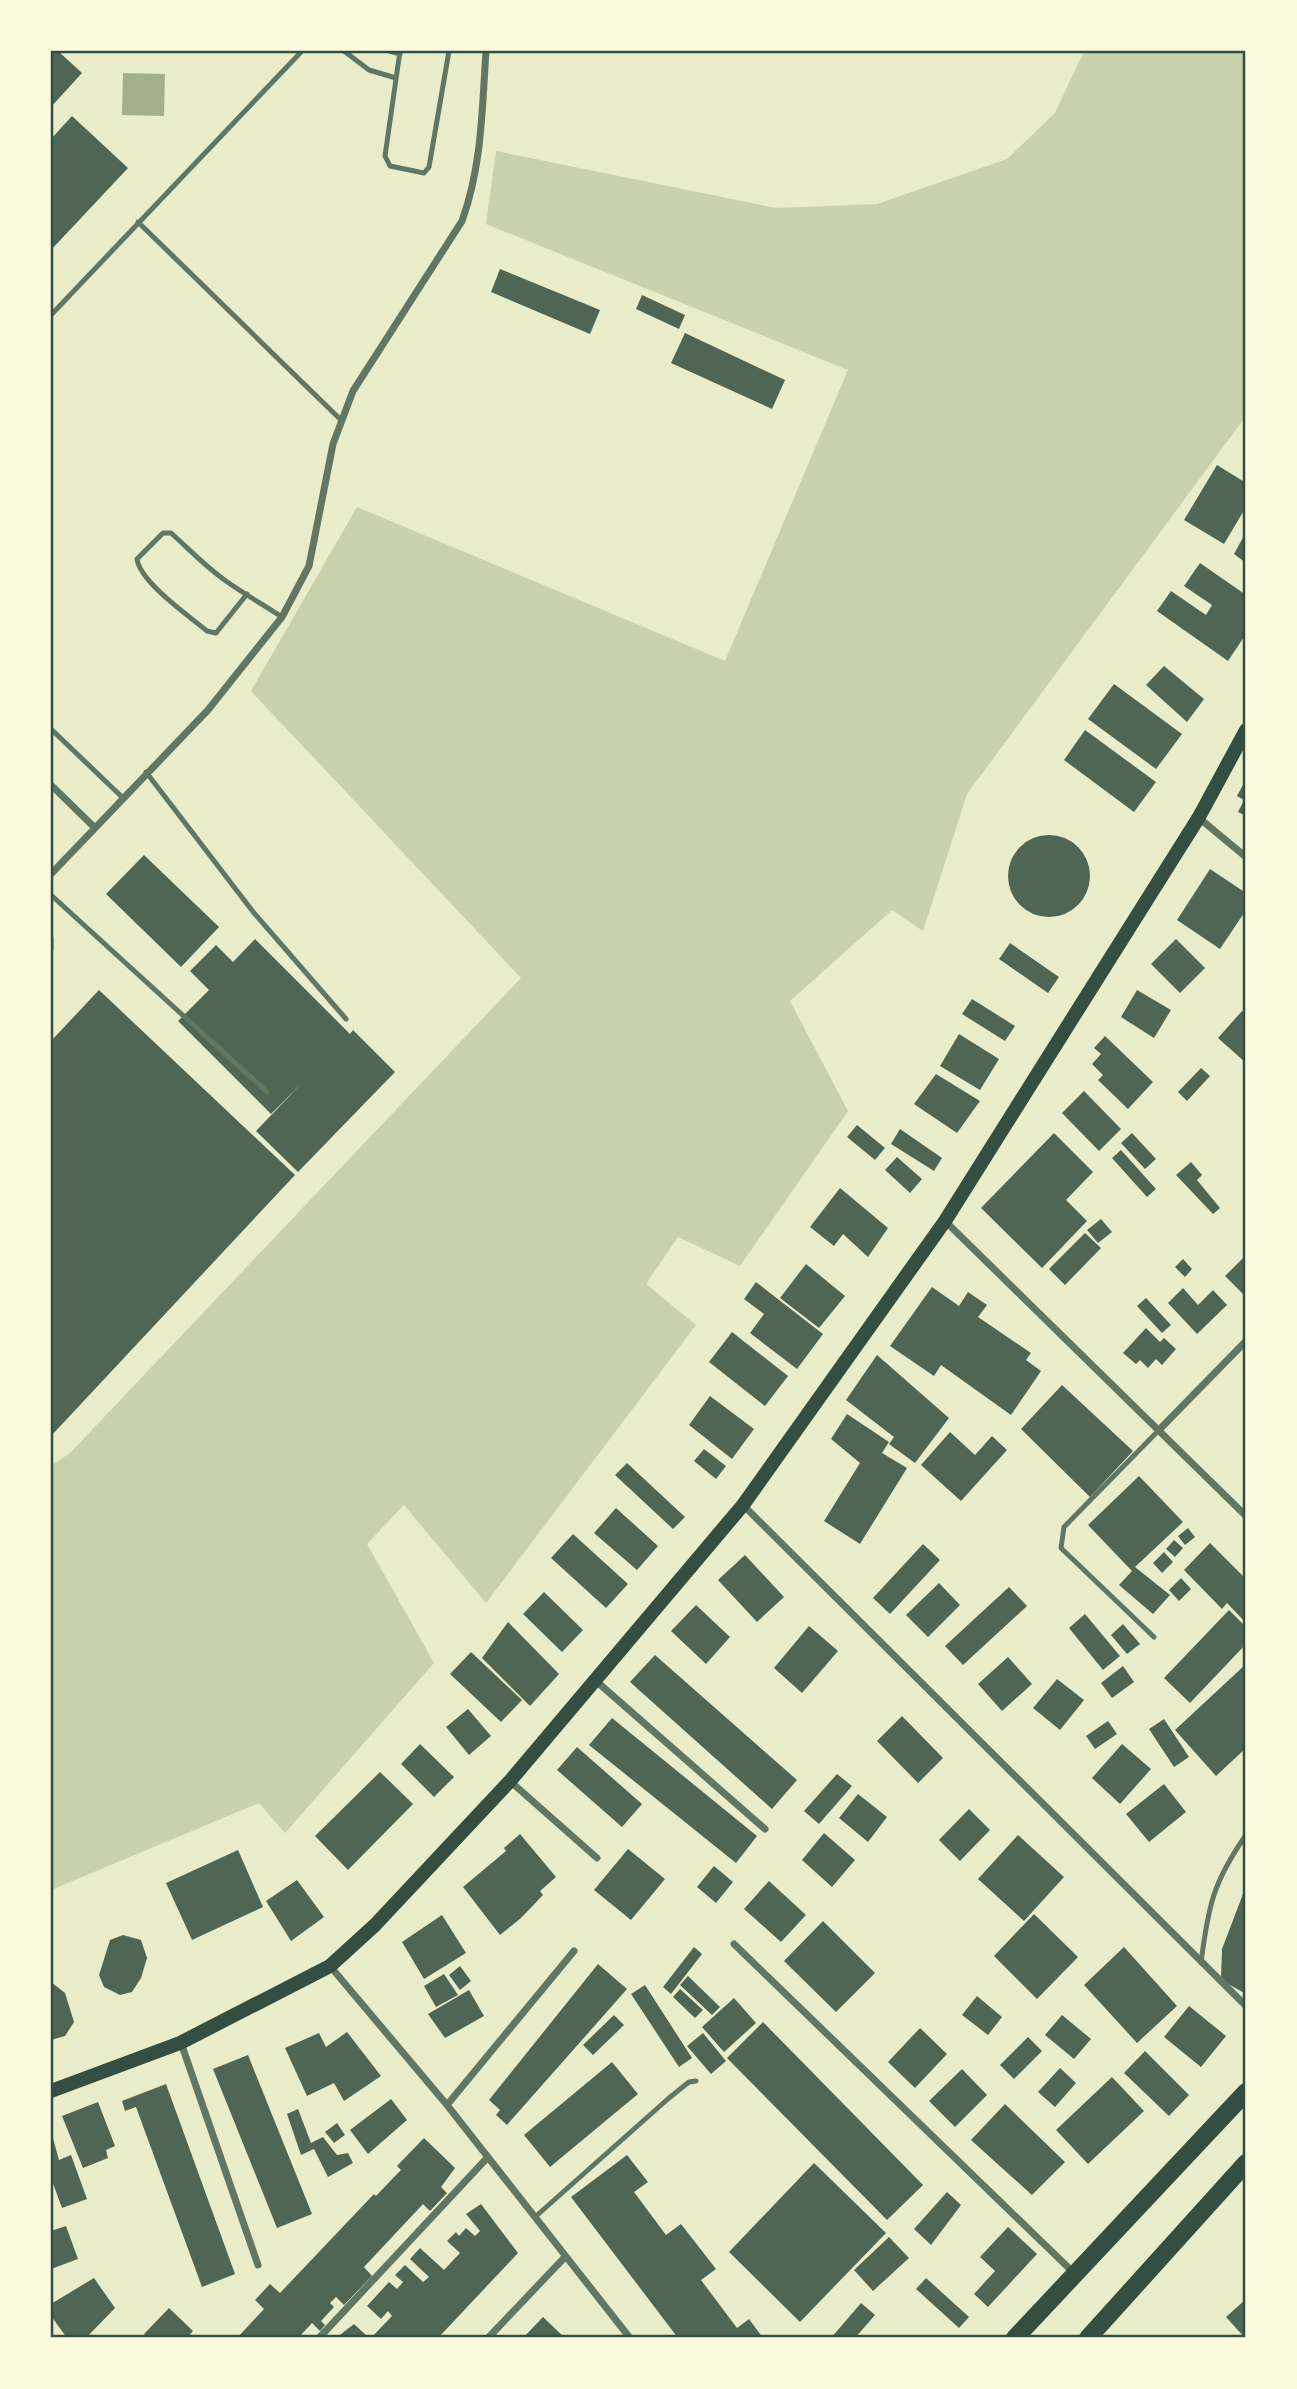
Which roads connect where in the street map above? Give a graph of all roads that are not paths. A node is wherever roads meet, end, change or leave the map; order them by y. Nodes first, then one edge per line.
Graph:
1 (302, 51) edge
2 (344, 51) edge
3 (389, 51) edge
4 (449, 51) edge
5 (486, 51) edge
6 (400, 52) edge
7 (396, 78) junction
8 (138, 222) junction
9 (51, 315) edge
10 (342, 421) junction
11 (247, 594) junction
12 (282, 617) junction
13 (51, 729) edge
14 (1246, 730) edge
15 (146, 772) junction
16 (51, 785) edge
17 (122, 797) junction
18 (1199, 817) junction
19 (94, 827) junction
20 (1246, 857) edge
21 (51, 874) edge
22 (51, 895) edge
23 (51, 938) edge
24 (51, 949) edge
25 (346, 1019) dead end
26 (267, 1092) dead end
27 (945, 1221) junction
28 (1246, 1341) edge
29 (1158, 1431) junction
30 (743, 1505) junction
31 (1246, 1516) edge
32 (1154, 1637) dead end
33 (596, 1681) junction
34 (510, 1781) junction
35 (765, 1829) dead end
36 (1246, 1835) edge
37 (597, 1858) dead end
38 (734, 1944) dead end
39 (574, 1951) dead end
40 (1201, 1963) junction
41 (330, 1966) junction
42 (1246, 2006) edge
43 (180, 2043) junction
44 (696, 2081) dead end
45 (51, 2091) edge
46 (1246, 2092) edge
47 (447, 2105) junction
48 (488, 2157) junction
49 (1246, 2163) edge
50 (536, 2217) junction
51 (565, 2258) junction
52 (258, 2265) dead end
53 (1076, 2275) junction
54 (320, 2338) edge
55 (488, 2338) edge
56 (630, 2338) edge
57 (1015, 2338) edge
58 (1088, 2338) edge

1 - 8 lane
2 - 7 lane
3 - 6 lane
4 - 7 lane
5 - 10 street
6 - 7 lane
8 - 9 lane
8 - 10 lane
10 - 12 street
11 - 11 lane
11 - 12 lane
12 - 15 street
13 - 17 lane
14 - 18 main road
15 - 17 street
15 - 25 lane
16 - 19 street
17 - 19 street
18 - 20 street
18 - 27 main road
19 - 21 street
22 - 26 lane
23 - 24 lane
27 - 29 street
27 - 30 main road
28 - 29 street
29 - 31 street
29 - 32 lane
30 - 33 main road
30 - 40 street
33 - 34 main road
33 - 35 street
34 - 37 street
34 - 41 main road
36 - 40 lane
38 - 53 street
39 - 47 street
40 - 42 street
41 - 43 main road
41 - 47 street
43 - 45 main road
43 - 52 street
44 - 50 lane
46 - 53 main road
47 - 48 street
48 - 50 street
48 - 54 street
49 - 58 main road
50 - 51 street
51 - 55 street
51 - 56 street
53 - 57 main road

